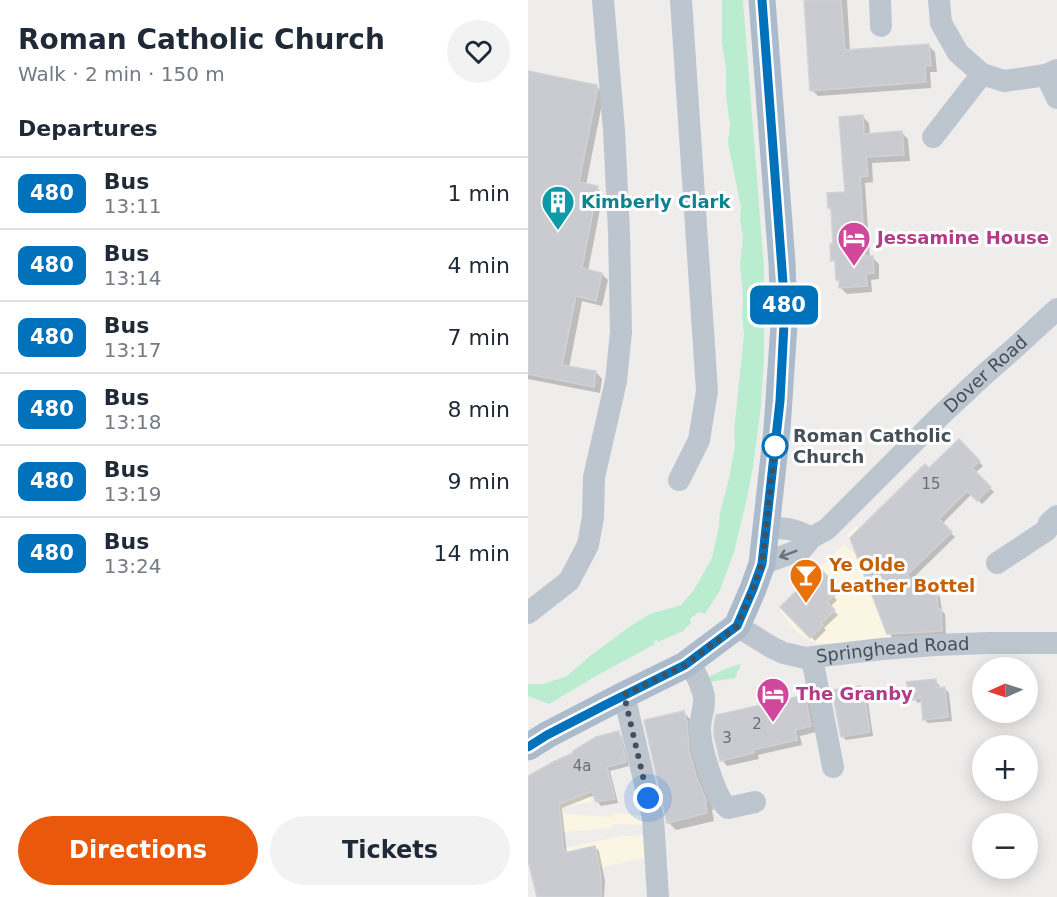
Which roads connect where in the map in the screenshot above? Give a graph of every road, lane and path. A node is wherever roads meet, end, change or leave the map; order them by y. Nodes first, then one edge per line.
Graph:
1 (603, 0) edge
2 (681, 0) edge
3 (762, 0) edge
4 (880, 0) edge
5 (939, 0) edge
6 (882, 26) dead end
7 (1051, 72) edge
8 (982, 74) junction
9 (1057, 98) edge
10 (933, 137) dead end
11 (1055, 316) edge
12 (679, 480) dead end
13 (1053, 520) edge
14 (766, 528) junction
15 (811, 538) junction
16 (997, 563) dead end
17 (762, 564) junction
18 (528, 613) edge
19 (737, 626) junction
20 (1057, 643) edge
21 (812, 658) junction
22 (689, 662) junction
23 (624, 695) junction
24 (528, 747) edge
25 (833, 767) dead end
26 (755, 802) dead end
27 (658, 897) edge

1 - 18 street
2 - 12 street
3 - 14 main road
4 - 6 street
5 - 8 street
7 - 8 street
7 - 9 street
8 - 10 street
11 - 15 street, Dover Road
13 - 16 street
14 - 15 street
14 - 17 main road
15 -> 17 street, Dover Road
17 - 19 main road
19 - 21 street, Springhead Road
19 - 22 main road
20 - 21 street, Springhead Road
21 - 25 street
22 - 23 main road
22 - 26 street
23 - 24 main road
23 - 27 street

